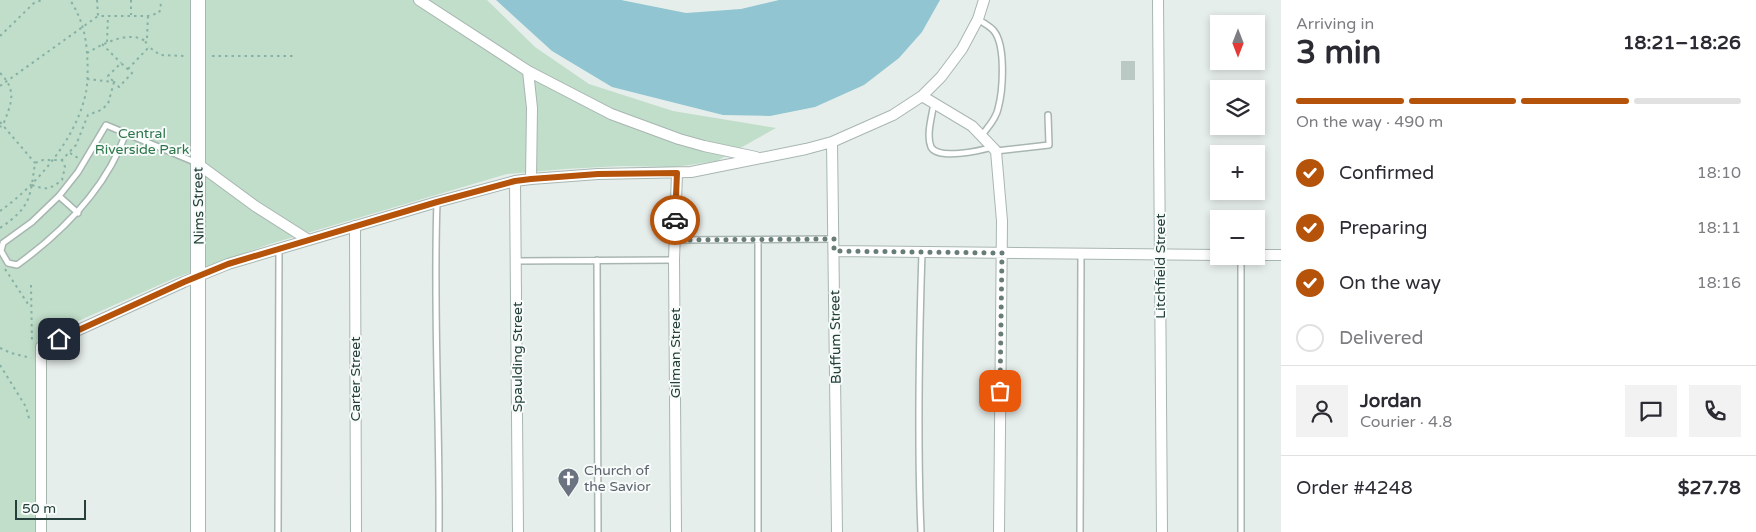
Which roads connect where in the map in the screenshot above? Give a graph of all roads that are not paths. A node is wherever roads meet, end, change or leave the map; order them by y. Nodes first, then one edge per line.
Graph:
1 (198, 0) edge
2 (419, 0) edge
3 (984, 0) edge
4 (1158, 0) edge
5 (978, 19) junction
6 (528, 71) junction
7 (922, 96) junction
8 (934, 104) junction
9 (1048, 115) dead end
10 (126, 134) junction
11 (981, 136) junction
12 (832, 142) junction
13 (994, 149) junction
14 (760, 158) junction
15 (198, 164) junction
16 (677, 173) junction
17 (531, 179) junction
18 (515, 181) junction
19 (59, 196) junction
20 (437, 202) junction
21 (78, 213) junction
22 (355, 226) junction
23 (307, 239) junction
24 (834, 239) junction
25 (674, 240) junction
26 (758, 240) junction
27 (279, 248) junction
28 (834, 251) junction
29 (922, 252) junction
30 (1002, 253) junction
31 (1081, 254) junction
32 (1160, 254) junction
33 (1210, 255) edge
34 (1265, 255) edge
35 (1281, 255) edge
36 (597, 260) junction
37 (674, 260) junction
38 (516, 261) junction
39 (1241, 265) edge
40 (199, 276) junction
41 (41, 532) edge
42 (198, 532) edge
43 (278, 532) edge
44 (356, 532) edge
45 (439, 532) edge
46 (518, 532) edge
47 (598, 532) edge
48 (676, 532) edge
49 (758, 532) edge
50 (837, 532) edge
51 (921, 532) edge
52 (999, 532) edge
53 (1080, 532) edge
54 (1162, 532) edge
55 (1241, 532) edge

1 - 15 street, Nims Street
2 - 6 street
3 - 5 street
4 - 32 street, Litchfield Street
5 - 7 street
5 - 11 lane
6 - 14 street
6 - 17 street
7 - 8 street
7 - 12 street
8 - 11 street
8 - 13 lane
9 - 13 lane
10 - 15 lane
10 - 19 lane
10 - 21 lane
11 - 13 street
12 - 14 street
12 - 24 street, Buffum Street
13 - 30 street
14 - 16 street
15 - 23 street
15 - 40 street, Nims Street
16 - 17 street
16 - 25 street, Gilman Street
17 - 18 street
18 - 20 street
18 - 38 street, Spaulding Street
19 - 21 lane
19 - 21 lane
20 - 22 street
20 - 45 lane
22 - 23 street
22 - 44 street, Carter Street
23 - 27 street
24 - 26 lane
24 - 28 street, Buffum Street
25 - 26 lane
25 - 37 street, Gilman Street
26 - 49 lane
27 - 40 street
27 - 43 lane
28 - 29 street
28 - 50 street, Buffum Street
29 - 30 street
29 - 51 lane
30 - 31 street
30 - 52 street
31 - 32 street
31 - 53 lane
32 - 33 street
32 - 54 street, Litchfield Street
34 - 35 street
36 - 37 lane
36 - 38 lane
36 - 47 lane
37 - 48 street, Gilman Street
38 - 46 street, Spaulding Street
39 - 55 lane
40 - 41 street
40 - 42 street, Nims Street

